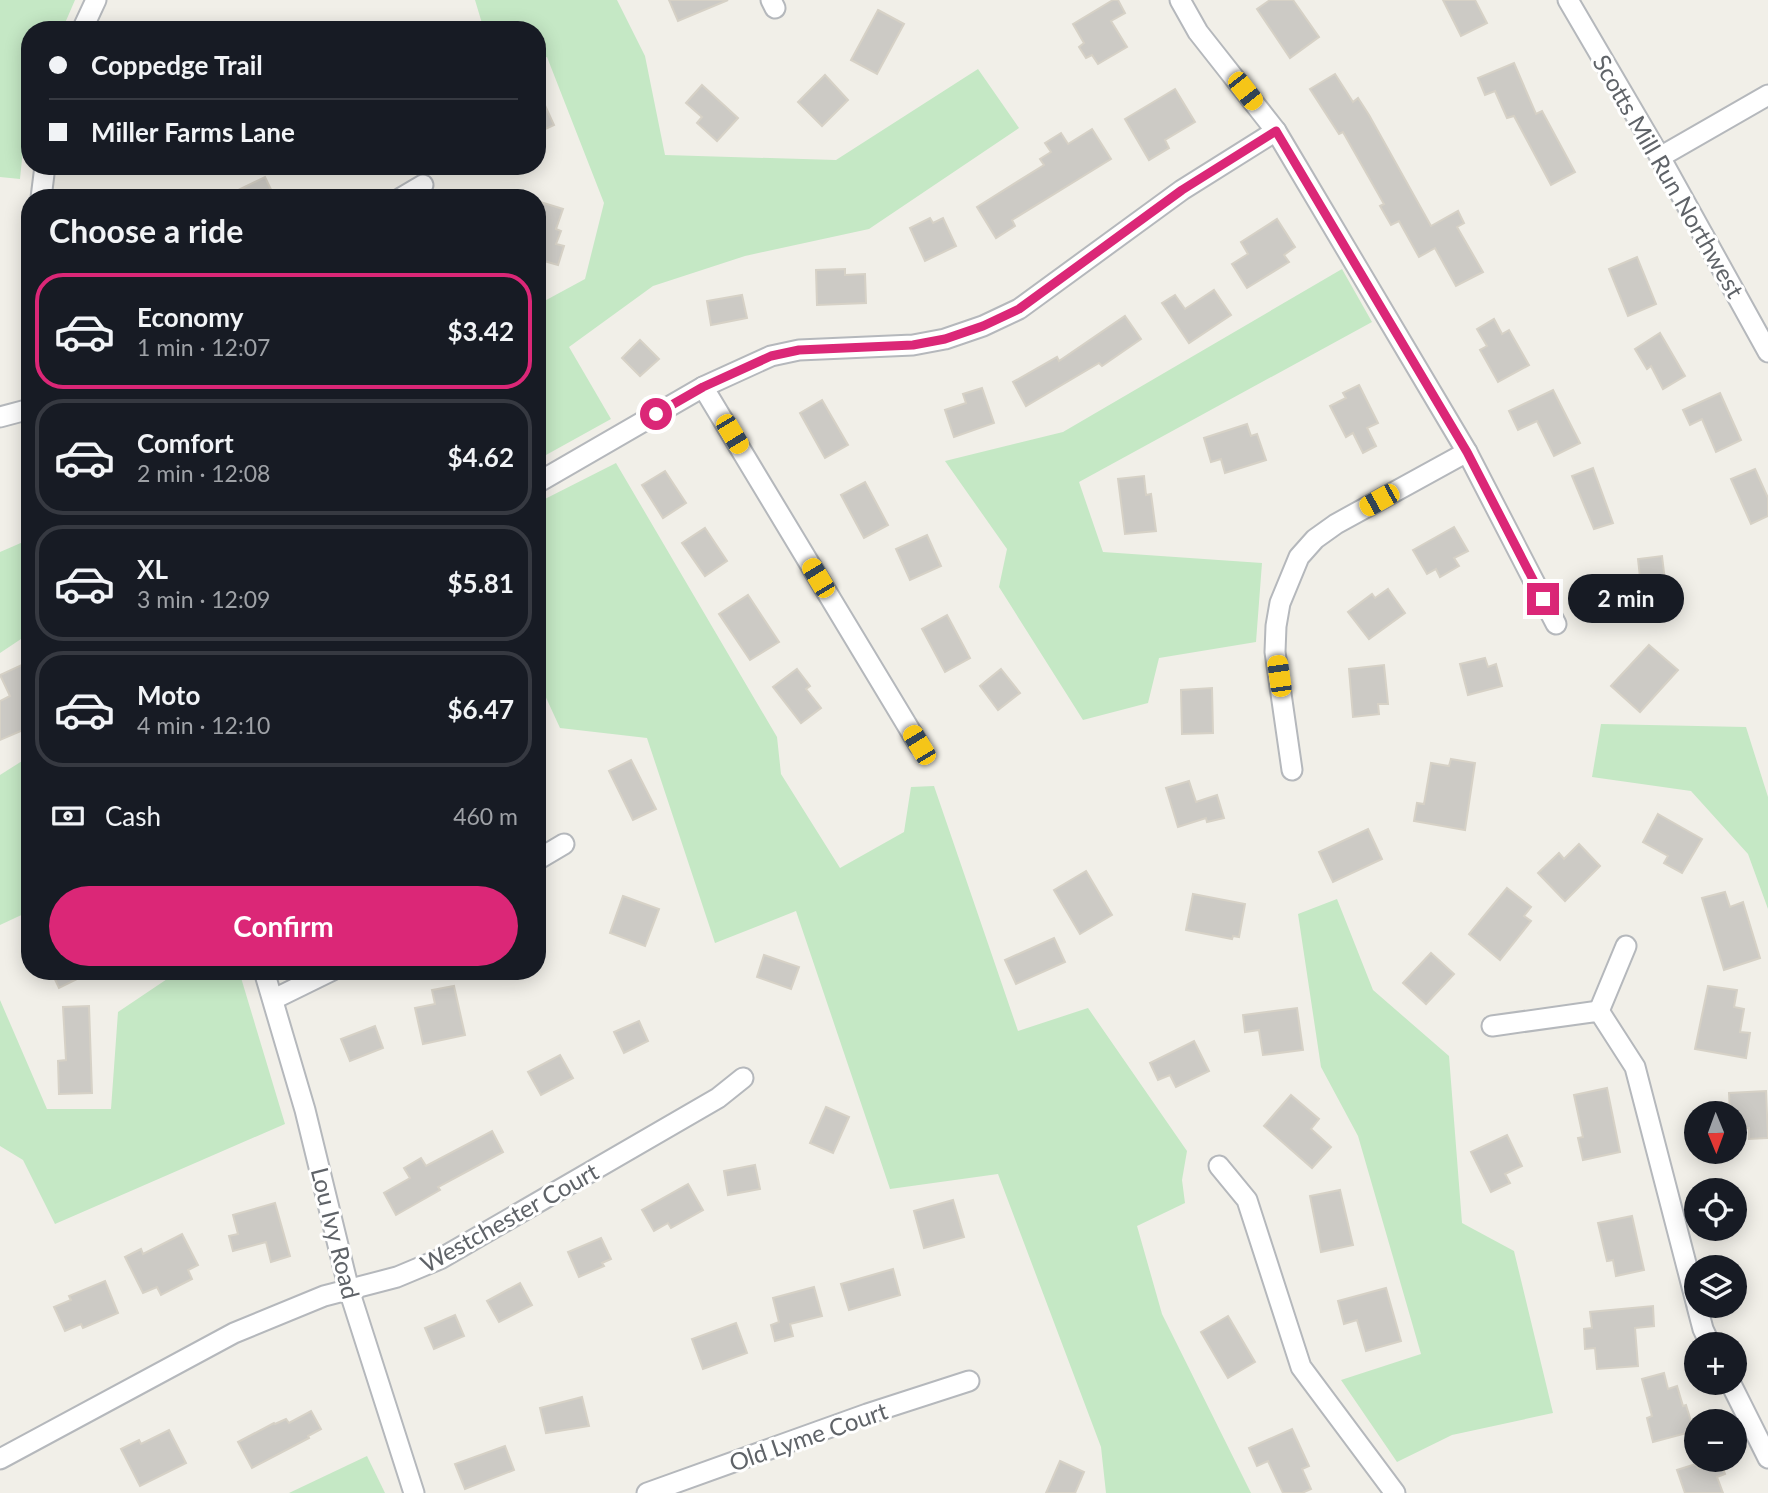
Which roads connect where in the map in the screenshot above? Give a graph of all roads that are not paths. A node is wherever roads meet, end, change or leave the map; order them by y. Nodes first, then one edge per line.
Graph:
1 (96, 0) edge
2 (1180, 0) edge
3 (1568, 0) edge
4 (86, 21) edge
5 (1768, 95) edge
6 (1276, 131) junction
7 (1660, 157) junction
8 (423, 185) dead end
9 (416, 189) edge
10 (1768, 352) edge
11 (703, 387) junction
12 (21, 411) edge
13 (0, 417) edge
14 (1467, 452) junction
15 (546, 479) edge
16 (1556, 624) dead end
17 (919, 745) dead end
18 (1292, 770) dead end
19 (564, 844) dead end
20 (546, 855) edge
21 (1626, 946) dead end
22 (267, 980) edge
23 (313, 980) edge
24 (274, 999) junction
25 (1599, 1011) junction
26 (1492, 1027) dead end
27 (743, 1078) dead end
28 (1219, 1166) dead end
29 (1684, 1257) edge
30 (349, 1290) junction
31 (969, 1381) dead end
32 (1736, 1395) edge
33 (1768, 1458) edge
34 (0, 1459) edge
35 (414, 1493) edge
36 (647, 1493) edge
37 (1395, 1493) edge

1 - 4 street
2 - 6 street
3 - 7 street, Scotts Mill Run Northwest
5 - 7 street
6 - 11 street
6 - 14 street
7 - 10 street, Scotts Mill Run Northwest
8 - 9 street
11 - 15 street
11 - 17 street
12 - 13 street
14 - 16 street
14 - 18 street
19 - 20 street
21 - 25 street
22 - 24 street, Lou Ivy Road
23 - 24 street
24 - 30 street, Lou Ivy Road
25 - 26 street
25 - 29 street
27 - 30 street, Westchester Court
28 - 37 street
30 - 34 street, Westchester Court
30 - 35 street, Lou Ivy Road
31 - 36 street, Old Lyme Court
32 - 33 street

